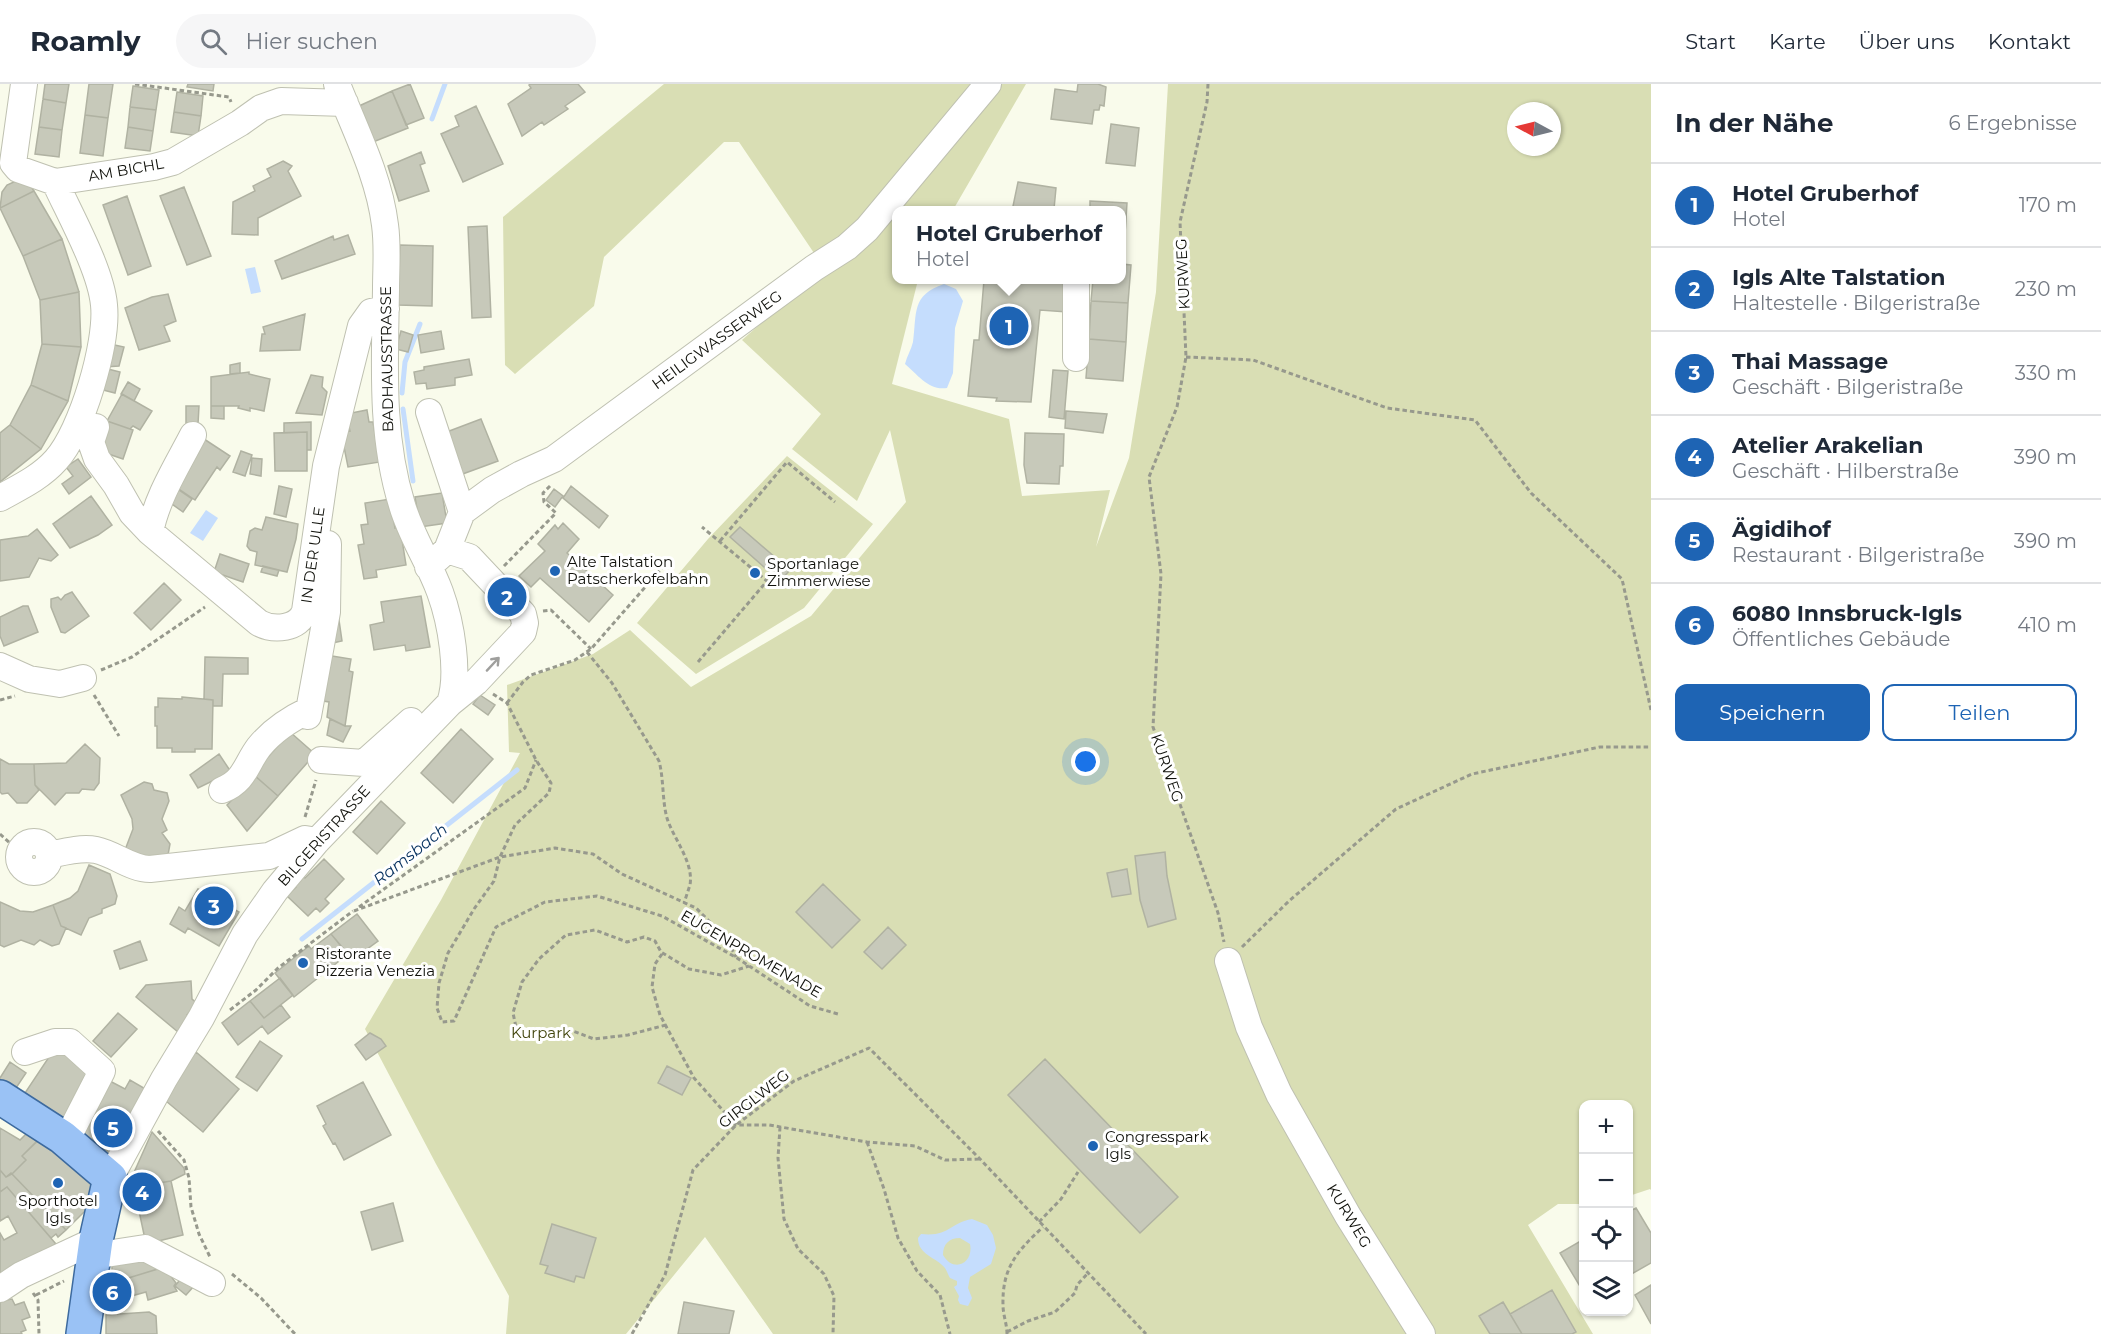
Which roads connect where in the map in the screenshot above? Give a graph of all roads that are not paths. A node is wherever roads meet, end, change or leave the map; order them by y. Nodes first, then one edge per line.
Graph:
1 (24, 84) edge
2 (988, 84) edge
3 (341, 94) edge
4 (55, 182) junction
5 (894, 206) edge
6 (889, 213) edge
7 (1076, 284) edge
8 (386, 309) junction
9 (1076, 358) dead end
10 (429, 412) dead end
11 (96, 427) dead end
12 (193, 435) dead end
13 (326, 466) junction
14 (0, 498) edge
15 (462, 512) junction
16 (145, 527) junction
17 (447, 550) junction
18 (428, 567) junction
19 (455, 664) junction
20 (0, 666) edge
21 (83, 678) road end
22 (450, 703) junction
23 (321, 760) road end
24 (222, 790) dead end
25 (306, 842) junction
26 (20, 852) road end
27 (1228, 961) road end
28 (25, 1052) dead end
29 (0, 1097) edge
30 (66, 1141) junction
31 (110, 1178) junction
32 (95, 1248) junction
33 (218, 1272) road end
34 (0, 1289) edge
35 (83, 1334) edge
36 (1422, 1334) edge

1 - 4 street, AM BICHL
2 - 5 street, HEILIGWASSERWEG
3 - 4 street, AM BICHL
3 - 8 street, BADHAUSSTRASSE
4 - 14 street
6 - 15 street, HEILIGWASSERWEG
7 - 9 street
8 - 13 street, IN DER ULLE
8 - 18 street, BADHAUSSTRASSE
10 - 15 street
11 - 16 street, IN DER ULLE
12 - 16 street
13 - 16 street, IN DER ULLE
13 - 24 street
15 - 17 street
17 - 18 street
22 -> 17 street, BILGERISTRASSE
18 - 19 street, BADHAUSSTRASSE
19 - 22 street, BADHAUSSTRASSE
19 - 23 street
20 - 21 street
22 - 25 street, BILGERISTRASSE
25 - 26 street
25 - 31 street, BILGERISTRASSE
27 - 36 street, KURWEG
28 - 30 street
29 - 30 main road
30 - 31 main road
31 - 32 main road
32 - 33 street
32 - 34 street
32 - 35 main road

